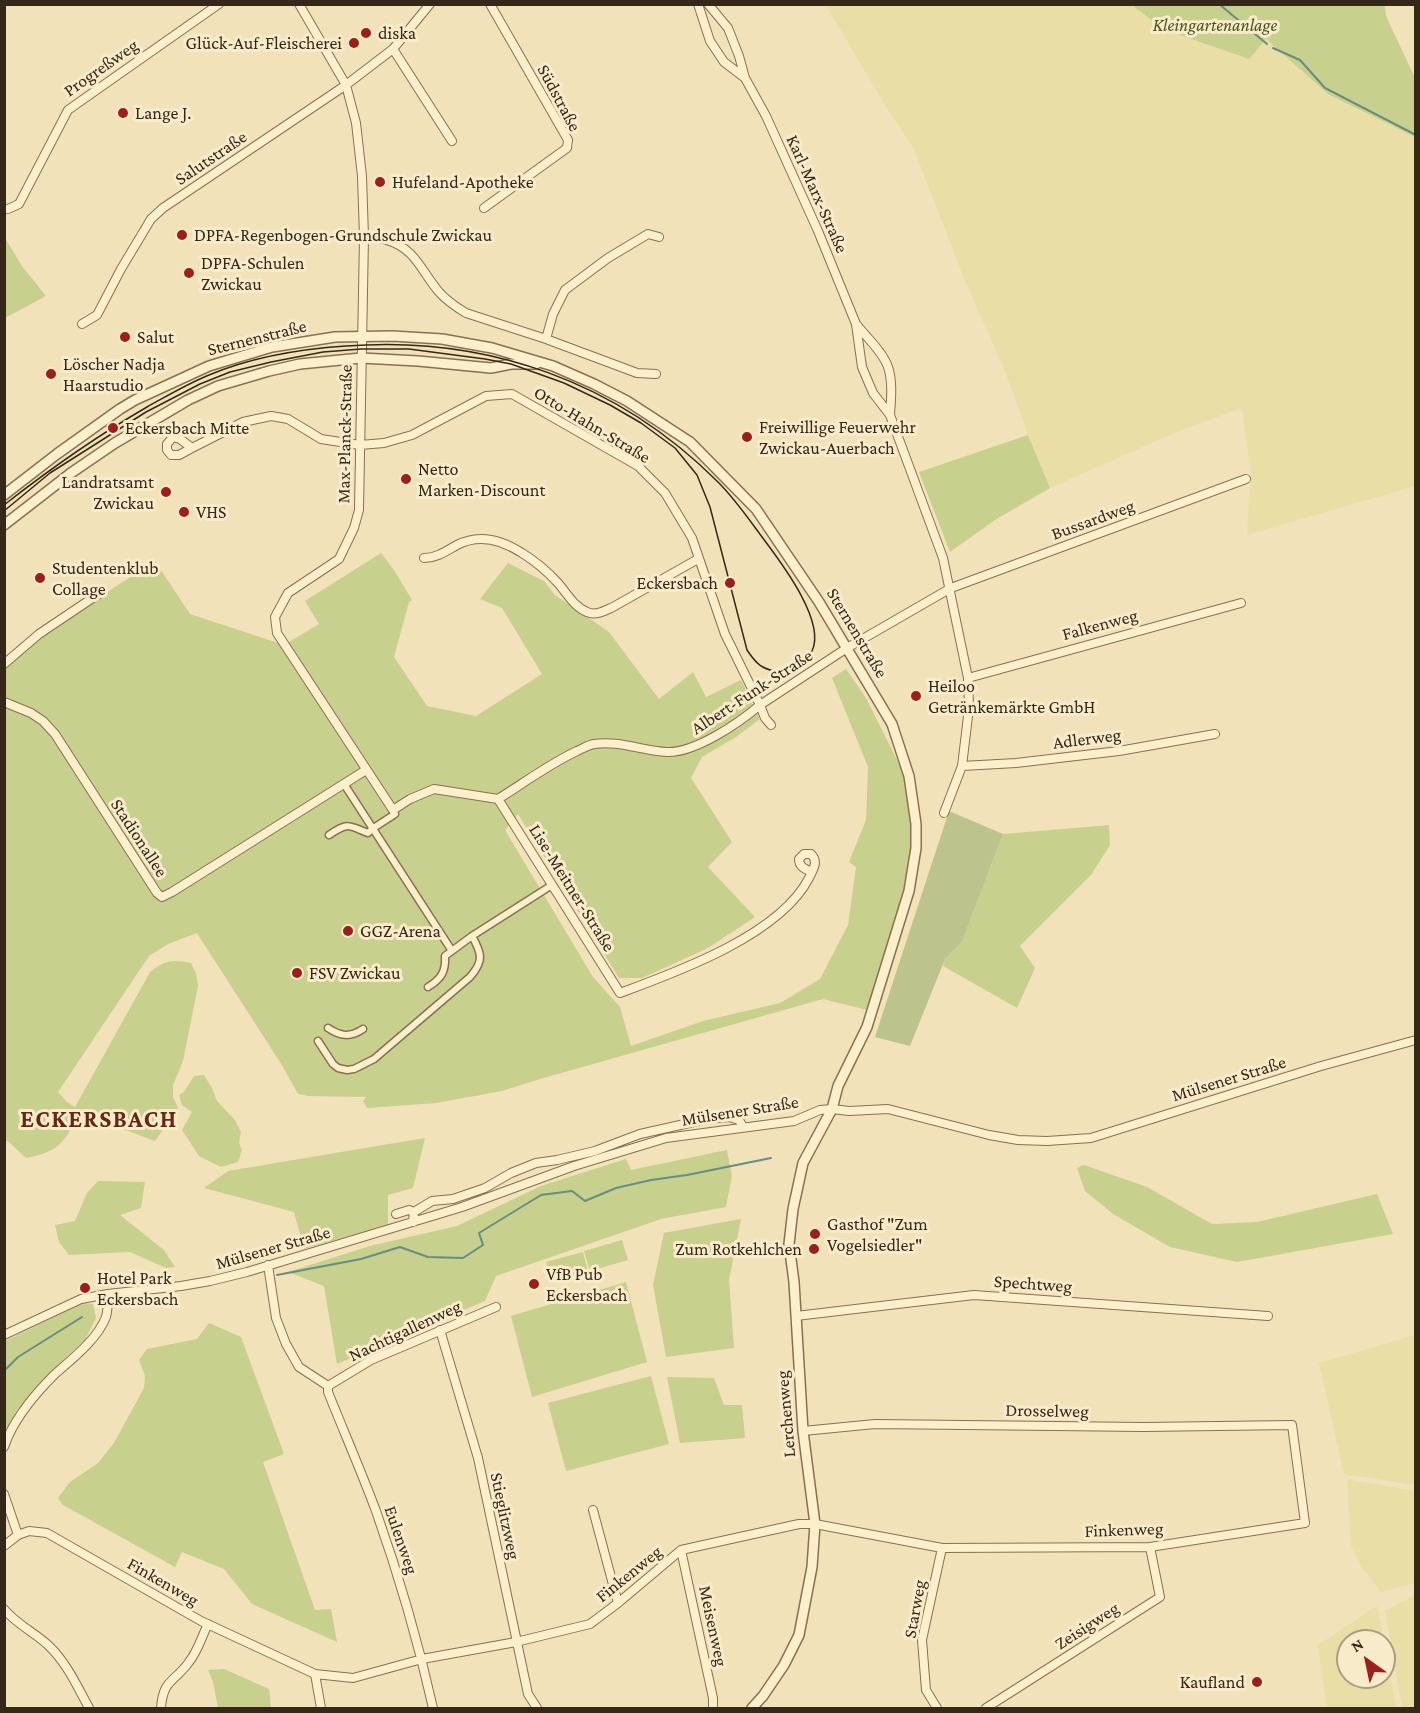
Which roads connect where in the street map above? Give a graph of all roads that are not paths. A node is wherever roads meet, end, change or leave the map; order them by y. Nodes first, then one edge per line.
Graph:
1 (219, 4) edge
2 (299, 4) edge
3 (430, 4) edge
4 (490, 4) edge
5 (698, 4) edge
6 (708, 4) edge
7 (393, 49) junction
8 (745, 78) junction
9 (346, 86) junction
10 (452, 141) dead end
11 (484, 208) dead end
12 (8, 209) dead end
13 (364, 237) junction
14 (659, 237) dead end
15 (82, 324) dead end
16 (856, 324) junction
17 (362, 336) junction
18 (546, 339) junction
19 (361, 358) junction
20 (553, 366) junction
21 (656, 374) dead end
22 (890, 415) junction
23 (360, 445) junction
24 (192, 448) dead end
25 (1246, 479) dead end
26 (4, 495) edge
27 (4, 525) edge
28 (423, 558) dead end
29 (698, 559) junction
30 (951, 588) junction
31 (103, 591) dead end
32 (1240, 603) dead end
33 (847, 648) junction
34 (4, 664) edge
35 (968, 678) junction
36 (4, 702) edge
37 (760, 705) junction
38 (771, 725) dead end
39 (1215, 734) dead end
40 (962, 766) junction
41 (366, 770) junction
42 (344, 784) junction
43 (498, 800) junction
44 (394, 812) junction
45 (944, 813) dead end
46 (372, 829) junction
47 (328, 834) dead end
48 (812, 872) dead end
49 (552, 885) junction
50 (472, 936) junction
51 (452, 951) junction
52 (428, 987) dead end
53 (328, 1028) dead end
54 (363, 1029) dead end
55 (1416, 1040) edge
56 (318, 1041) dead end
57 (832, 1109) junction
58 (743, 1127) junction
59 (414, 1212) junction
60 (396, 1214) dead end
61 (413, 1222) junction
62 (268, 1265) junction
63 (108, 1294) junction
64 (496, 1307) dead end
65 (796, 1316) junction
66 (1268, 1316) dead end
67 (440, 1330) junction
68 (4, 1335) edge
69 (328, 1386) junction
70 (1292, 1425) joint
71 (803, 1431) junction
72 (6, 1436) edge
73 (4, 1447) edge
74 (4, 1494) edge
75 (592, 1510) dead end
76 (815, 1524) junction
77 (18, 1534) junction
78 (4, 1546) edge
79 (1150, 1547) junction
80 (942, 1548) junction
81 (681, 1550) junction
82 (618, 1603) junction
83 (4, 1609) edge
84 (208, 1624) junction
85 (516, 1642) junction
86 (422, 1659) junction
87 (315, 1674) junction
88 (89, 1708) edge
89 (161, 1708) edge
90 (321, 1708) edge
91 (433, 1708) edge
92 (537, 1708) edge
93 (713, 1708) edge
94 (752, 1708) edge
95 (937, 1708) edge
96 (986, 1708) edge

1 - 12 street, Progreßweg
2 - 9 street, Max-Planck-Straße
3 - 7 street, Salutstraße
4 - 11 street, Südstraße
5 - 8 street, Karl-Marx-Straße
6 - 8 street, Karl-Marx-Straße
7 - 9 street, Salutstraße
7 - 10 street
8 - 16 street, Karl-Marx-Straße
9 - 13 street, Max-Planck-Straße
9 - 15 street, Salutstraße
13 - 17 street, Max-Planck-Straße
13 - 18 street
14 - 18 street
16 - 22 street, Karl-Marx-Straße
16 - 22 street, Karl-Marx-Straße
17 - 19 street, Max-Planck-Straße
17 - 20 street, Sternenstraße
17 - 26 street, Sternenstraße
18 - 21 street
19 - 20 street, Sternenstraße
19 - 23 street, Max-Planck-Straße
19 - 27 street, Sternenstraße
20 - 33 street, Sternenstraße
22 - 30 street, Karl-Marx-Straße
23 - 24 street, Otto-Hahn-Straße
23 - 29 street, Otto-Hahn-Straße
23 - 41 street, Max-Planck-Straße
25 - 30 street, Bussardweg
28 - 29 street
29 - 37 street, Otto-Hahn-Straße
30 - 33 street, Albert-Funk-Straße
30 - 35 street, Karl-Marx-Straße
31 - 34 street
32 - 35 street, Falkenweg
33 - 37 street, Albert-Funk-Straße
33 - 57 street, Sternenstraße
35 - 40 street, Karl-Marx-Straße
36 - 42 street, Stadionallee
37 - 38 street, Otto-Hahn-Straße
37 - 43 street, Albert-Funk-Straße
39 - 40 street, Adlerweg
40 - 45 street, Karl-Marx-Straße
41 - 42 street, Stadionallee
41 - 44 street, Max-Planck-Straße
42 - 46 street
43 - 44 street
43 - 49 street, Lise-Meitner-Straße
44 - 46 street
46 - 47 street
46 - 51 street
48 - 49 street, Lise-Meitner-Straße
49 - 50 street
50 - 51 street
50 - 56 street
51 - 52 street
53 - 54 street
55 - 57 street, Mülsener Straße
57 - 58 street, Mülsener Straße
57 - 65 street, Lerchenweg
58 - 59 street
58 - 61 street, Mülsener Straße
59 - 60 street
59 - 61 street
61 - 62 street, Mülsener Straße
62 - 63 street, Mülsener Straße
62 - 69 street
63 - 68 street, Mülsener Straße
63 - 72 street
64 - 67 street, Nachtigallenweg
65 - 66 street, Spechtweg
65 - 71 street, Lerchenweg
67 - 69 street, Nachtigallenweg
67 - 85 street, Stieglitzweg
69 - 86 street, Eulenweg
70 - 71 street, Drosselweg
70 - 79 street, Finkenweg
71 - 76 street, Lerchenweg
72 - 73 street
74 - 77 street
75 - 82 street
76 - 80 street, Finkenweg
76 - 81 street, Finkenweg
76 - 94 street, Lerchenweg
77 - 78 street
77 - 84 street, Finkenweg
79 - 80 street, Finkenweg
79 - 96 street, Zeisigweg
80 - 95 street, Starweg
81 - 82 street, Finkenweg
81 - 93 street, Meisenweg
82 - 85 street, Finkenweg
83 - 88 street
84 - 87 street, Finkenweg
84 - 89 street
85 - 86 street, Finkenweg
85 - 92 street, Stieglitzweg
86 - 87 street, Finkenweg
86 - 91 street, Eulenweg
87 - 90 street

